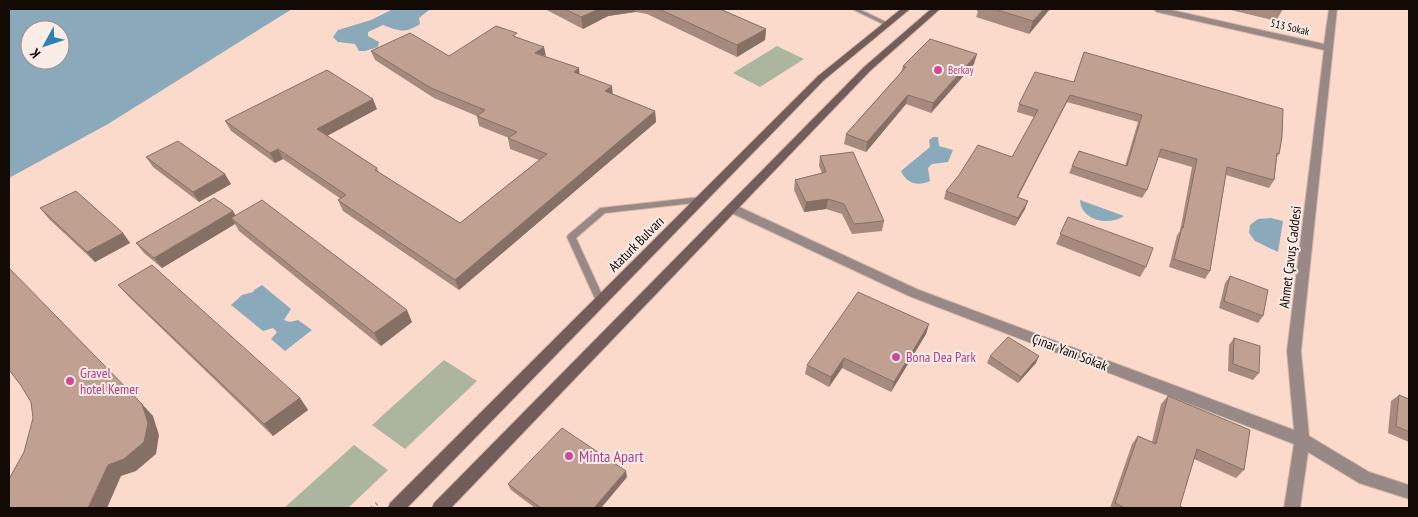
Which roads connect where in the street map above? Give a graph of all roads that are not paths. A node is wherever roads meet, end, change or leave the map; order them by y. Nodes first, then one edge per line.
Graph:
1 (855, 9) edge
2 (906, 9) edge
3 (936, 9) edge
4 (1157, 9) edge
5 (1333, 9) edge
6 (887, 24) junction
7 (1330, 48) junction
8 (700, 200) junction
9 (731, 208) junction
10 (600, 301) junction
11 (1302, 440) junction
12 (1409, 492) edge
13 (396, 508) edge
14 (440, 508) edge
15 (1292, 508) edge

1 - 6 lane
2 - 6 main road, Ataturk Bulvarı
3 - 9 main road
4 - 7 street, 513 Sokak
5 - 7 street, Ahmet Çavuş Caddesi
6 - 8 main road, Ataturk Bulvarı
7 - 11 street, Ahmet Çavuş Caddesi
8 - 10 main road, Ataturk Bulvarı
8 - 10 lane
9 - 11 street, Çınar Yanı Sokak
9 - 14 main road
10 - 13 main road, Ataturk Bulvarı
11 - 12 street, Çınar Yanı Sokak
11 - 15 street, Ahmet Çavuş Caddesi

